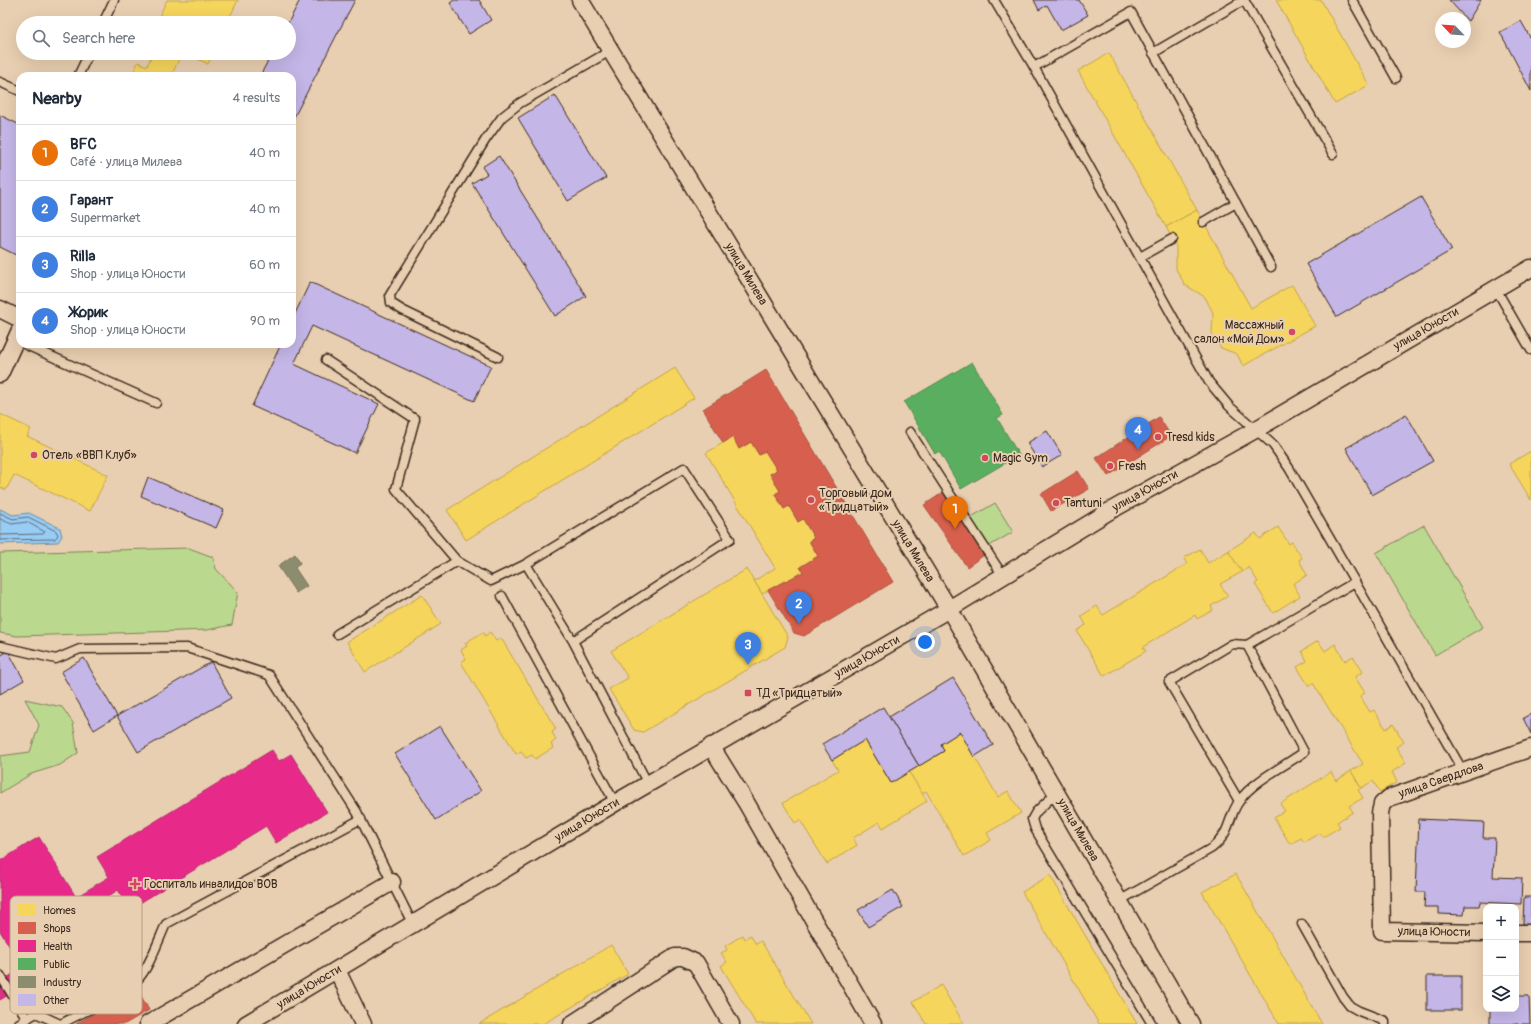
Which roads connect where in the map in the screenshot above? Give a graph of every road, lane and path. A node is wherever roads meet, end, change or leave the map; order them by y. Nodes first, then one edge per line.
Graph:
1 (114, 0) edge
2 (580, 0) edge
3 (994, 0) edge
4 (1352, 0) edge
5 (106, 16) edge
6 (610, 51) junction
7 (1153, 53) junction
8 (86, 60) edge
9 (1034, 67) junction
10 (80, 72) edge
11 (1396, 78) dead end
12 (0, 82) edge
13 (16, 89) edge
14 (1333, 154) dead end
15 (1236, 203) junction
16 (1203, 222) dead end
17 (1172, 239) dead end
18 (1140, 257) junction
19 (1271, 267) dead end
20 (1531, 268) edge
21 (1496, 289) junction
22 (0, 309) edge
23 (16, 317) edge
24 (16, 346) edge
25 (39, 348) edge
26 (1531, 350) edge
27 (498, 358) dead end
28 (326, 360) dead end
29 (0, 374) edge
30 (156, 404) dead end
31 (1254, 430) junction
32 (910, 432) dead end
33 (457, 561) junction
34 (526, 564) junction
35 (1003, 576) junction
36 (1355, 582) junction
37 (502, 596) dead end
38 (949, 609) junction
39 (337, 634) dead end
40 (573, 641) junction
41 (1247, 645) junction
42 (0, 646) edge
43 (712, 746) junction
44 (1531, 748) edge
45 (1464, 772) junction
46 (648, 784) junction
47 (1056, 793) junction
48 (1239, 801) junction
49 (615, 803) junction
50 (361, 819) junction
51 (392, 882) junction
52 (1119, 901) junction
53 (1302, 924) dead end
54 (413, 925) junction
55 (1382, 931) joint
56 (1483, 933) edge
57 (1519, 933) edge
58 (1531, 933) edge
59 (337, 970) junction
60 (142, 972) edge
61 (0, 975) edge
62 (10, 991) edge
63 (24, 1014) edge
64 (34, 1014) edge
65 (38, 1014) edge
66 (79, 1014) edge
67 (27, 1019) junction
68 (18, 1024) edge
69 (60, 1024) edge
70 (148, 1024) edge
71 (246, 1024) edge
72 (363, 1024) edge
73 (572, 1024) edge
74 (731, 1024) edge
75 (873, 1024) edge
76 (1152, 1024) edge
77 (1191, 1024) edge
78 (1385, 1024) edge

1 - 5 lane
2 - 6 street, улица Милева
3 - 9 lane
4 - 11 lane
6 - 27 lane
6 - 38 street, улица Милева
7 - 9 lane
7 - 14 lane
7 - 15 lane
8 - 10 lane
9 - 18 lane
12 - 13 lane
15 - 16 lane
15 - 19 lane
17 - 18 lane
18 - 31 lane
20 - 21 street, улица Юности
21 - 26 lane
21 - 31 street, улица Юности
22 - 23 street
24 - 29 street
25 - 30 lane
28 - 33 lane
31 - 35 street, улица Юности
31 - 36 lane
32 - 35 lane
33 - 34 lane
33 - 39 lane
34 - 40 lane
34 - 40 lane
35 - 38 street, улица Юности
36 - 41 lane
36 - 45 lane
37 - 49 lane
38 - 43 street, улица Юности
38 - 47 street, улица Милева
40 - 46 lane
41 - 48 lane
41 - 48 lane
42 - 50 lane
43 - 46 street, улица Юности
43 - 75 street
44 - 45 street, улица Свердлова
45 - 55 street, улица Свердлова
46 - 49 street, улица Юности
47 - 52 street, улица Милева
47 - 76 lane
48 - 52 lane
49 - 54 street, улица Юности
50 - 51 lane
50 - 60 lane
51 - 54 lane
51 - 70 street
52 - 77 street, улица Милева
53 - 78 lane
54 - 59 street, улица Юности
55 - 56 street, улица Юности
57 - 58 street
59 - 71 street, улица Юности
59 - 72 street
61 - 62 lane
63 - 67 lane
64 - 67 lane
65 - 69 lane
66 - 69 lane
67 - 68 lane
73 - 74 street

